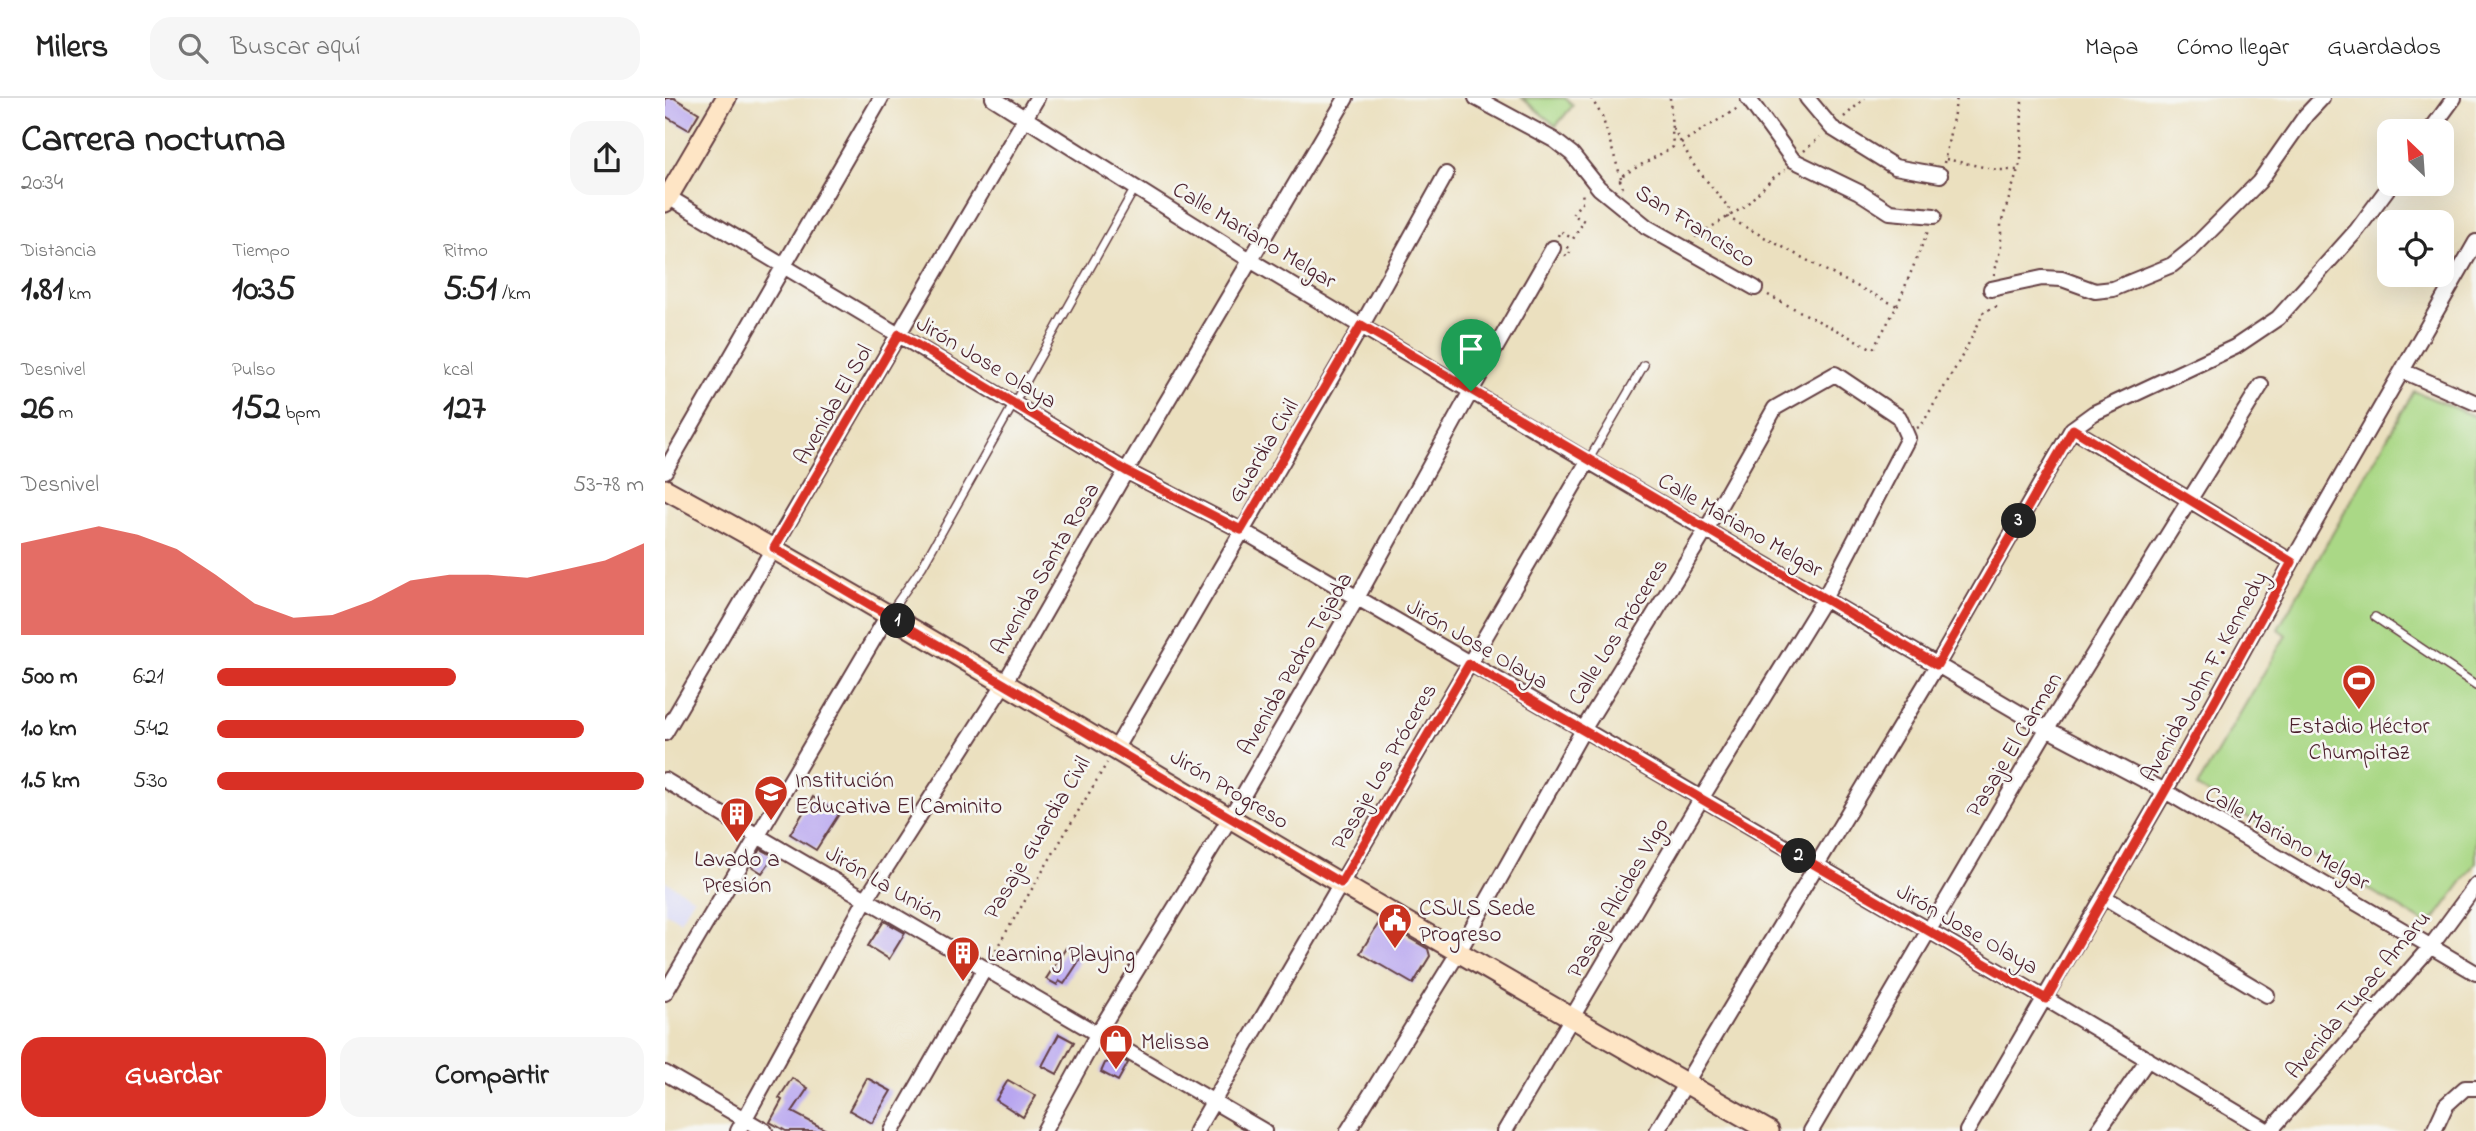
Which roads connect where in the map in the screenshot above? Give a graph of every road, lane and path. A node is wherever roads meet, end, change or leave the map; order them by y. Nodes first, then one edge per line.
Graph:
1 (726, 98) edge
2 (881, 98) edge
3 (993, 98) edge
4 (1037, 98) edge
5 (1346, 98) edge
6 (1591, 98) edge
7 (1670, 98) edge
8 (1807, 98) edge
9 (1957, 98) edge
10 (2322, 98) edge
11 (2454, 98) edge
12 (1480, 99) edge
13 (1749, 100) edge
14 (1025, 118) junction
15 (2439, 119) edge
16 (1672, 125) junction
17 (1681, 143) junction
18 (1946, 159) junction
19 (1796, 161) junction
20 (2019, 170) dead end
21 (1627, 173) dead end
22 (1446, 174) dead end
23 (1940, 175) joint
24 (1621, 177) dead end
25 (1136, 188) junction
26 (1599, 188) junction
27 (2382, 196) edge
28 (666, 198) edge
29 (1733, 213) junction
30 (1934, 216) joint
31 (1727, 217) junction
32 (2476, 242) edge
33 (1681, 246) junction
34 (1553, 248) joint
35 (1251, 260) junction
36 (785, 266) junction
37 (2470, 269) edge
38 (1755, 288) joint
39 (1991, 289) dead end
40 (1897, 306) junction
41 (1361, 325) junction
42 (899, 334) junction
43 (1644, 365) dead end
44 (2403, 371) junction
45 (2261, 385) dead end
46 (1471, 391) junction
47 (2476, 403) edge
48 (1015, 404) junction
49 (1775, 408) joint
50 (2073, 429) junction
51 (1588, 461) junction
52 (665, 471) edge
53 (1126, 471) junction
54 (665, 489) edge
55 (2190, 500) junction
56 (1241, 530) junction
57 (1706, 530) junction
58 (774, 548) junction
59 (2292, 562) junction
60 (1357, 598) junction
61 (1823, 599) junction
62 (888, 615) junction
63 (2375, 617) dead end
64 (1469, 664) junction
65 (1937, 665) junction
66 (1004, 684) junction
67 (2476, 685) edge
68 (2047, 729) junction
69 (1583, 730) junction
70 (665, 733) edge
71 (1116, 748) junction
72 (665, 780) edge
73 (2165, 791) junction
74 (1701, 799) junction
75 (1230, 818) junction
76 (756, 835) junction
77 (1817, 866) junction
78 (1341, 883) junction
79 (2476, 885) edge
80 (2104, 897) junction
81 (866, 898) junction
82 (1929, 932) junction
83 (2431, 946) junction
84 (1458, 953) junction
85 (985, 968) junction
86 (2476, 973) edge
87 (665, 993) edge
88 (2267, 995) dead end
89 (2046, 999) junction
90 (1573, 1018) junction
91 (1098, 1033) junction
92 (2148, 1059) junction
93 (665, 1073) edge
94 (1686, 1083) junction
95 (2476, 1088) edge
96 (1213, 1101) junction
97 (741, 1125) edge
98 (765, 1131) edge
99 (892, 1131) edge
100 (1044, 1131) edge
101 (1196, 1131) edge
102 (1264, 1131) edge
103 (1348, 1131) edge
104 (1505, 1131) edge
105 (1657, 1131) edge
106 (1769, 1131) edge
107 (1811, 1131) edge
108 (1967, 1131) edge
109 (2098, 1131) edge
110 (2269, 1131) edge
111 (2434, 1131) edge

1 - 28 street
2 - 36 street
3 - 14 street, Calle Mariano Melgar
4 - 14 street, Avenida El Sol
5 - 35 street, Avenida Santa Rosa
6 - 24 path
7 - 16 path
8 - 23 street
9 - 18 path
10 - 39 street
11 - 15 street
12 - 26 street, San Francisco
13 - 17 path
13 - 19 street
14 - 25 street, Calle Mariano Melgar
14 - 42 street, Avenida El Sol
16 - 17 path
16 - 21 path
17 - 29 path
18 - 20 path
18 - 23 path
19 - 29 path
19 - 30 street
22 - 41 street, Guardia Civil
25 - 35 street, Calle Mariano Melgar
25 - 48 lane
26 - 33 street, San Francisco
26 - 34 path
27 - 50 street
28 - 36 street, Jirón Jose Olaya
29 - 31 path
30 - 40 path
31 - 33 path
31 - 40 path
32 - 37 street, Avenida John F. Kennedy
33 - 38 street, San Francisco
34 - 46 street, Avenida Pedro Tejada
35 - 41 street, Calle Mariano Melgar
35 - 53 street, Avenida Santa Rosa
36 - 42 street, Jirón Jose Olaya
36 - 52 street
37 - 44 street, Avenida John F. Kennedy
38 - 40 path, San Francisco
41 - 46 street, Calle Mariano Melgar
41 - 56 street, Guardia Civil
42 - 48 street, Jirón Jose Olaya
42 - 58 street, Avenida El Sol
43 - 51 lane
44 - 47 street
44 - 59 street, Avenida John F. Kennedy
45 - 55 street, Pasaje El Carmen
46 - 51 street, Calle Mariano Melgar
46 - 60 street, Avenida Pedro Tejada
48 - 53 street, Jirón Jose Olaya
48 - 62 lane
49 - 57 street, Calle Los Próceres
49 - 61 street, Pasaje Alcides Vigo
50 - 55 street
50 - 65 street
51 - 57 street, Calle Mariano Melgar
51 - 64 street, Pasaje Los Próceres
53 - 56 street, Jirón Jose Olaya
53 - 66 street, Avenida Santa Rosa
54 - 58 street, Jirón Progreso
55 - 59 street
55 - 68 street, Pasaje El Carmen
56 - 60 street, Jirón Jose Olaya
56 - 71 street, Guardia Civil
57 - 61 street, Calle Mariano Melgar
57 - 69 street, Calle Los Próceres
58 - 62 street, Jirón Progreso
58 - 70 street, Avenida El Sol
59 - 73 street, Avenida John F. Kennedy
60 - 64 street, Jirón Jose Olaya
60 - 75 street, Avenida Pedro Tejada
61 - 65 street, Calle Mariano Melgar
61 - 74 street, Pasaje Alcides Vigo
62 - 66 street, Jirón Progreso
62 - 76 street
63 - 67 lane
64 - 69 street, Jirón Jose Olaya
64 - 78 street, Pasaje Los Próceres
65 - 68 street, Calle Mariano Melgar
65 - 77 street
66 - 71 street, Jirón Progreso
66 - 81 street, Avenida Santa Rosa
68 - 73 street, Calle Mariano Melgar
68 - 82 street, Pasaje El Carmen
69 - 74 street, Jirón Jose Olaya
69 - 84 street, Calle Los Próceres
71 - 75 street, Jirón Progreso
71 - 85 path, Pasaje Guardia Civil
72 - 76 street, Jirón La Unión
73 - 80 street, Avenida John F. Kennedy
73 - 83 street, Calle Mariano Melgar
74 - 77 street, Jirón Jose Olaya
74 - 90 street, Pasaje Alcides Vigo
75 - 78 street, Jirón Progreso
75 - 91 street, Avenida Pedro Tejada
76 - 81 street, Jirón La Unión
76 - 87 street
77 - 82 street, Jirón Jose Olaya
77 - 94 street
78 - 84 street, Jirón Progreso
78 - 96 street, Pasaje Los Próceres
79 - 83 street, Avenida Tupac Amaru
80 - 88 street
80 - 89 street, Avenida John F. Kennedy
81 - 85 street, Jirón La Unión
81 - 97 street, Avenida Santa Rosa
82 - 89 street, Jirón Jose Olaya
82 - 107 street, Pasaje El Carmen
83 - 86 street, Calle Mariano Melgar
83 - 110 street, Avenida Tupac Amaru
84 - 90 street, Jirón Progreso
84 - 103 street, Calle Los Próceres
85 - 91 street, Jirón La Unión
85 - 99 street
89 - 92 street, Jirón Jose Olaya
89 - 108 street, Avenida John F. Kennedy
90 - 94 street, Jirón Progreso
90 - 104 street
91 - 96 street, Jirón La Unión
91 - 100 street, Avenida Pedro Tejada
92 - 109 street
92 - 110 street, Jirón Jose Olaya
93 - 97 street
94 - 105 street
94 - 106 street, Jirón Progreso
95 - 111 street
96 - 101 street, Pasaje Los Próceres
96 - 102 street, Jirón La Unión
97 - 98 street

